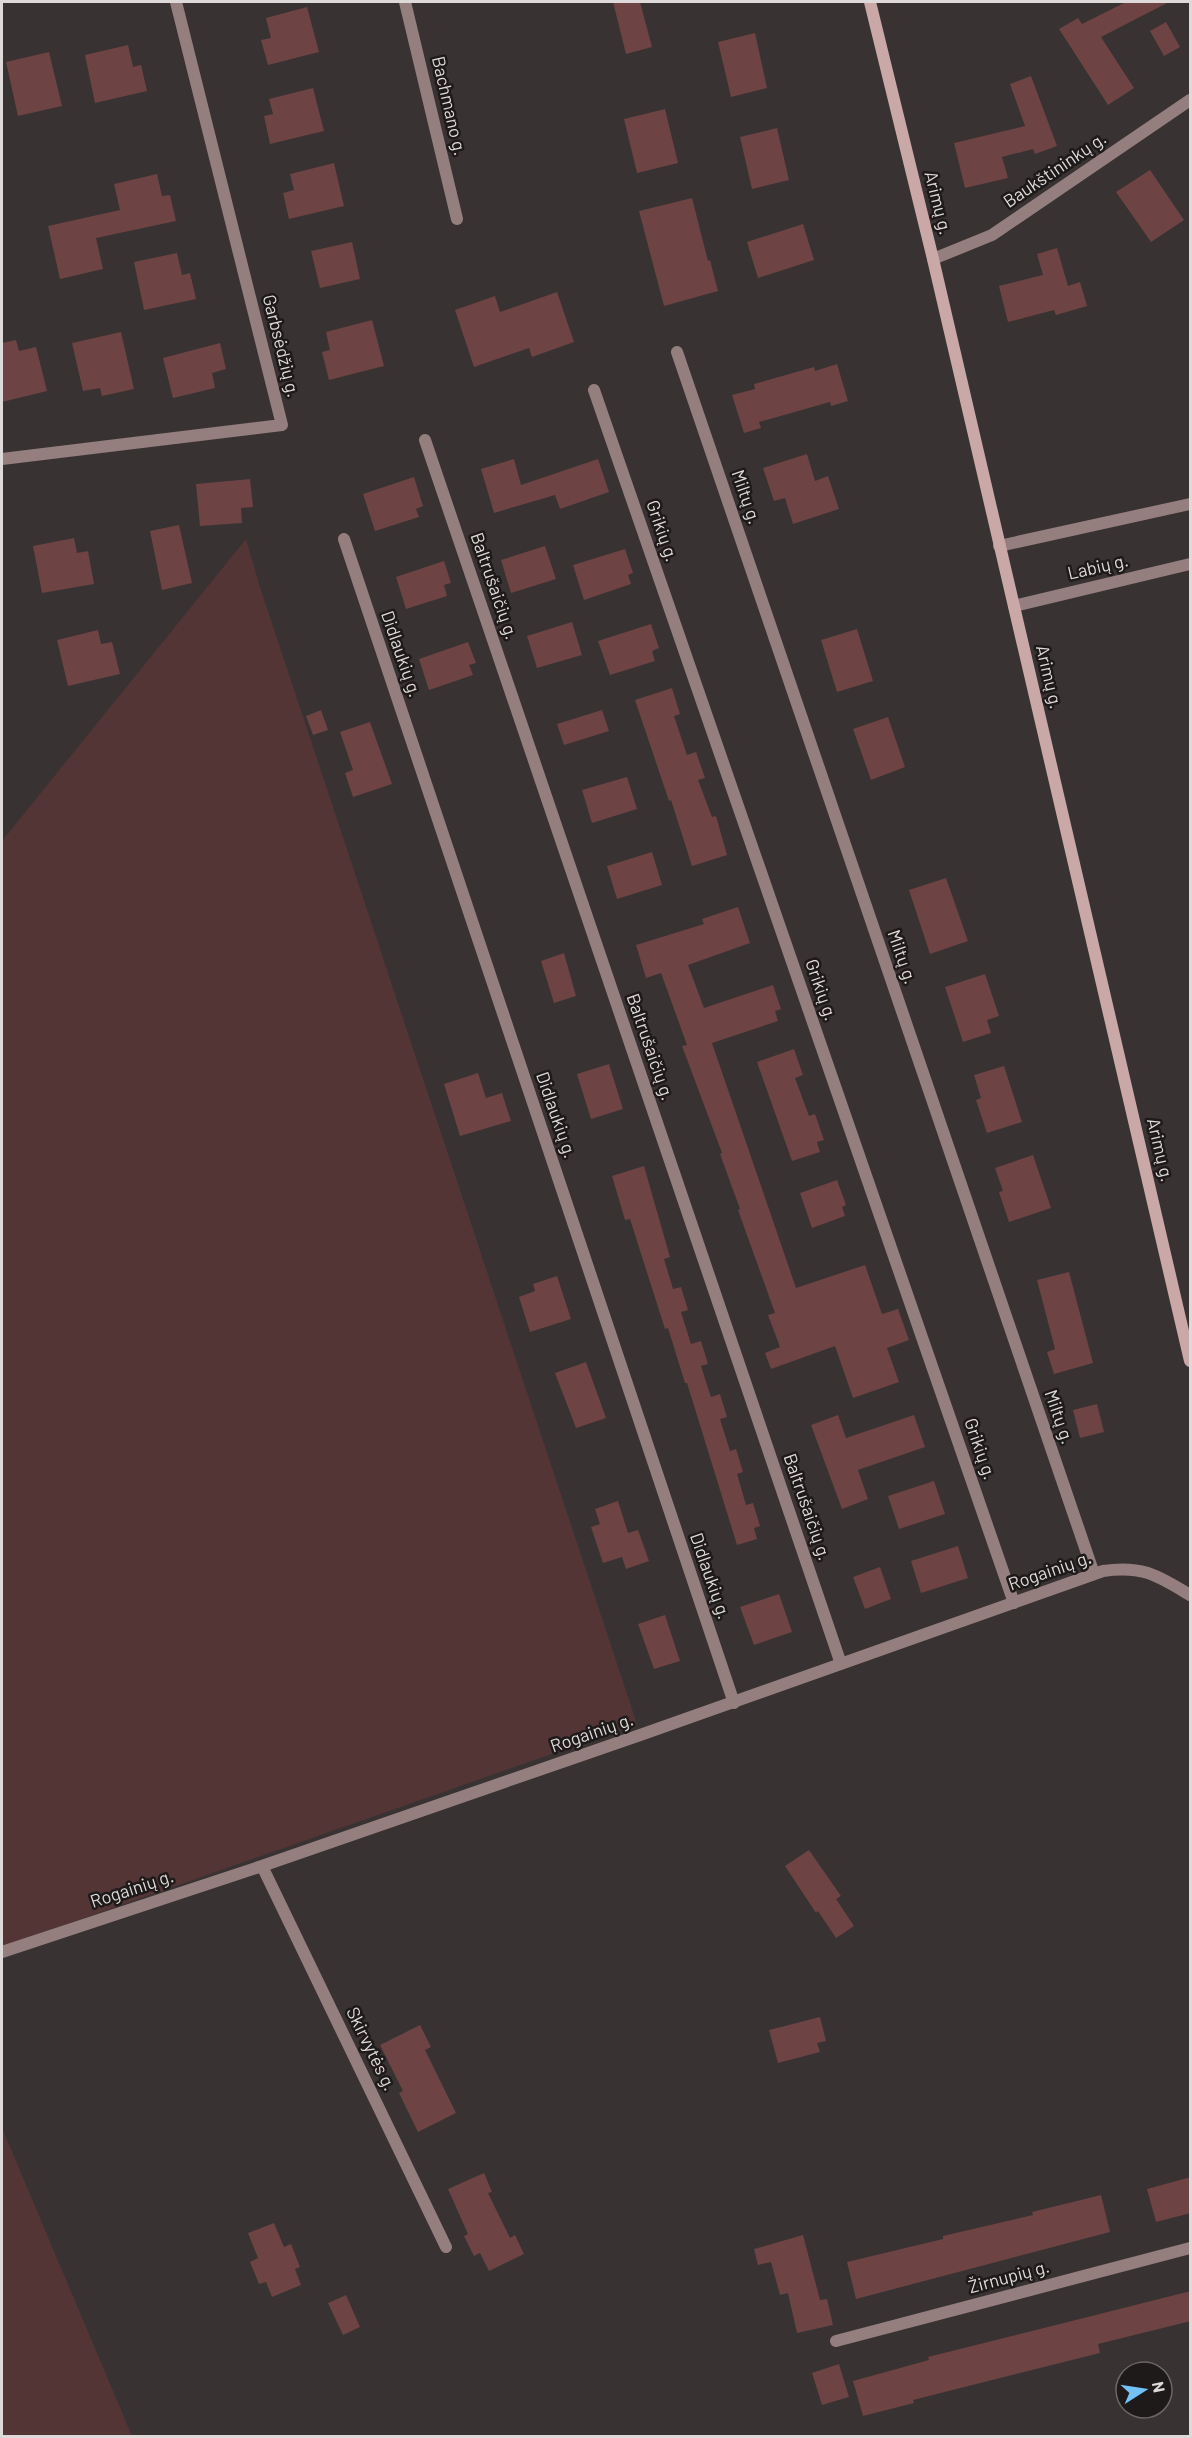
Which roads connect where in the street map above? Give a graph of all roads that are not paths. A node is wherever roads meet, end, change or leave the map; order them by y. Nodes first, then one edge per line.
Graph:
1 (176, 2) edge
2 (405, 2) edge
3 (870, 2) edge
4 (1191, 100) edge
5 (457, 219) dead end
6 (933, 259) junction
7 (677, 352) dead end
8 (594, 390) dead end
9 (425, 440) dead end
10 (2, 459) edge
11 (1191, 504) edge
12 (344, 539) dead end
13 (999, 546) junction
14 (1191, 564) edge
15 (1014, 606) junction
16 (1191, 1361) edge
17 (1094, 1574) junction
18 (1191, 1595) edge
19 (1014, 1603) junction
20 (841, 1664) junction
21 (734, 1703) junction
22 (262, 1866) junction
23 (2, 1952) edge
24 (446, 2247) dead end
25 (1191, 2248) edge
26 (836, 2341) dead end

1 - 10 street, Garbsėdžių g.
2 - 5 street, Bachmano g.
3 - 6 main road, Arimų g.
4 - 6 street, Baukštininkų g.
6 - 13 main road, Arimų g.
7 - 17 street, Miltų g.
8 - 19 street, Grikių g.
9 - 20 street, Baltrušaičių g.
11 - 13 street
12 - 21 street, Didlaukių g.
13 - 15 main road, Arimų g.
14 - 15 street, Labių g.
15 - 16 main road, Arimų g.
17 - 18 street, Rogainių g.
17 - 19 street, Rogainių g.
19 - 20 street, Rogainių g.
20 - 21 street, Rogainių g.
21 - 22 street, Rogainių g.
22 - 23 street, Rogainių g.
22 - 24 street, Skirvytės g.
25 - 26 street, Žirnupių g.

